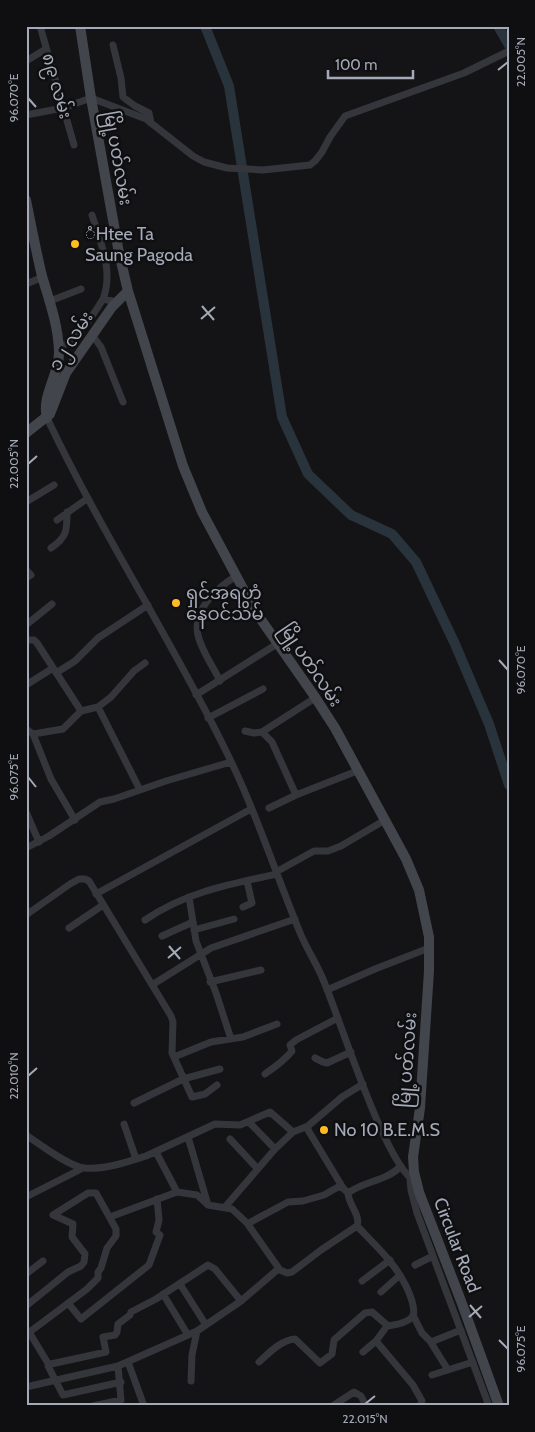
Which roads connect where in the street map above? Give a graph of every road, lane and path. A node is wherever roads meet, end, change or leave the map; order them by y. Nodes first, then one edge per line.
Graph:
1 (40, 26) edge
2 (80, 26) edge
3 (113, 45) dead end
4 (46, 49) junction
5 (506, 52) edge
6 (26, 61) edge
7 (91, 98) junction
8 (63, 108) junction
9 (26, 115) edge
10 (139, 117) junction
11 (152, 123) junction
12 (74, 145) dead end
13 (238, 171) junction
14 (26, 200) edge
15 (92, 214) dead end
16 (43, 277) junction
17 (26, 284) edge
18 (81, 289) dead end
19 (128, 291) junction
20 (103, 299) junction
21 (50, 301) junction
22 (117, 302) junction
23 (92, 335) junction
24 (59, 348) junction
25 (123, 402) dead end
26 (47, 418) junction
27 (26, 433) edge
28 (54, 485) dead end
29 (88, 498) junction
30 (26, 502) edge
31 (67, 512) junction
32 (57, 520) dead end
33 (50, 548) dead end
34 (236, 576) junction
35 (52, 604) dead end
36 (148, 605) junction
37 (26, 625) edge
38 (26, 640) edge
39 (277, 644) junction
40 (145, 663) dead end
41 (54, 671) junction
42 (220, 681) junction
43 (26, 685) edge
44 (263, 689) dead end
45 (196, 696) junction
46 (315, 698) junction
47 (98, 707) junction
48 (81, 711) junction
49 (208, 718) junction
50 (26, 729) edge
51 (245, 731) dead end
52 (262, 732) junction
53 (33, 734) junction
54 (231, 762) junction
55 (357, 771) junction
56 (140, 790) junction
57 (296, 795) junction
58 (269, 808) dead end
59 (251, 809) junction
60 (26, 812) edge
61 (75, 820) junction
62 (385, 820) junction
63 (39, 842) junction
64 (26, 848) edge
65 (276, 873) junction
66 (247, 881) junction
67 (96, 894) junction
68 (189, 896) junction
69 (103, 905) junction
70 (244, 907) dead end
71 (26, 915) edge
72 (234, 919) dead end
73 (295, 919) junction
74 (145, 920) dead end
75 (193, 922) junction
76 (69, 928) dead end
77 (194, 930) junction
78 (162, 936) dead end
79 (428, 948) junction
80 (200, 955) junction
81 (261, 970) dead end
82 (210, 982) junction
83 (152, 985) junction
84 (327, 990) junction
85 (338, 1018) junction
86 (277, 1024) dead end
87 (231, 1039) junction
88 (351, 1052) junction
89 (174, 1057) junction
90 (315, 1058) dead end
91 (220, 1069) dead end
92 (265, 1074) dead end
93 (183, 1079) junction
94 (363, 1084) junction
95 (217, 1085) dead end
96 (134, 1103) dead end
97 (249, 1122) junction
98 (124, 1124) dead end
99 (308, 1126) junction
100 (293, 1132) junction
101 (26, 1136) edge
102 (188, 1137) junction
103 (230, 1139) dead end
104 (275, 1149) junction
105 (156, 1152) junction
106 (136, 1159) junction
107 (401, 1166) junction
108 (84, 1168) junction
109 (257, 1168) junction
110 (413, 1180) junction
111 (346, 1190) junction
112 (177, 1192) junction
113 (26, 1196) edge
114 (157, 1199) junction
115 (208, 1206) junction
116 (225, 1207) junction
117 (110, 1217) junction
118 (247, 1223) junction
119 (357, 1226) junction
120 (433, 1256) junction
121 (390, 1260) junction
122 (43, 1261) dead end
123 (415, 1265) dead end
124 (280, 1270) junction
125 (26, 1274) edge
126 (400, 1275) junction
127 (362, 1281) dead end
128 (180, 1284) junction
129 (381, 1292) dead end
130 (163, 1294) junction
131 (240, 1301) junction
132 (68, 1303) junction
133 (26, 1306) edge
134 (413, 1315) junction
135 (206, 1326) junction
136 (386, 1326) junction
137 (28, 1330) edge
138 (461, 1330) junction
139 (197, 1331) junction
140 (188, 1335) junction
141 (376, 1341) junction
142 (430, 1342) junction
143 (363, 1352) dead end
144 (128, 1362) junction
145 (259, 1362) dead end
146 (473, 1362) junction
147 (49, 1365) junction
148 (118, 1366) junction
149 (448, 1370) junction
150 (432, 1375) dead end
151 (54, 1381) junction
152 (191, 1381) dead end
153 (121, 1382) junction
154 (26, 1387) edge
155 (334, 1405) edge
156 (93, 1406) edge
157 (144, 1406) edge
158 (366, 1406) edge
159 (420, 1406) edge
160 (489, 1406) edge
161 (499, 1406) edge

1 - 4 street, ၈၉ လမ်း
2 - 7 main road, မြို့ပတ်လမ်း
3 - 11 street
4 - 6 street
4 - 8 street, ၈၉ လမ်း
5 - 13 street
7 - 8 street
7 - 10 street
7 - 19 main road, မြို့ပတ်လမ်း
8 - 9 street
8 - 12 street, ၈၉ လမ်း
10 - 11 street
10 - 13 street
11 - 13 street
14 - 16 main road
15 - 20 street
16 - 17 street
16 - 21 main road
18 - 21 street
19 - 22 main road, ၁၂ လမ်း
19 - 34 main road, မြို့ပတ်လမ်း
20 - 22 street
20 - 24 street
21 - 24 main road
22 - 23 main road, ၁၂ လမ်း
23 - 25 street
23 - 26 main road, ၁၂ လမ်း
24 - 26 main road
26 - 27 main road, ၁၂ လမ်း
26 - 29 street
28 - 30 street
29 - 31 street
29 - 36 street
31 - 32 street
31 - 33 street
34 - 39 main road, မြို့ပတ်လမ်း
34 - 42 street
35 - 37 street
36 - 41 street
36 - 45 street
38 - 41 street
39 - 42 street
39 - 46 main road, မြို့ပတ်လမ်း
40 - 47 street
41 - 43 street
41 - 48 street
42 - 45 street
44 - 49 street
45 - 49 street
46 - 52 street
46 - 55 main road, မြို့ပတ်လမ်း
47 - 48 street
47 - 56 street
48 - 53 street
49 - 54 street
50 - 53 street
51 - 52 street
52 - 57 street
53 - 61 street
54 - 56 street
54 - 59 street
55 - 57 street
55 - 62 main road, မြို့ပတ်လမ်း
56 - 61 street
57 - 58 street
59 - 65 street
59 - 67 street
60 - 63 street
61 - 63 street
62 - 65 street
62 - 79 main road, မြို့ပတ်လမ်း
63 - 64 street
65 - 66 street
65 - 73 street
66 - 68 street
66 - 70 street
67 - 69 street
67 - 71 street
68 - 74 street
68 - 75 street
69 - 76 street
69 - 83 street
72 - 77 street
73 - 80 street
73 - 84 street
75 - 77 street
75 - 78 street
77 - 80 street
79 - 84 street
79 - 110 main road, မြို့ပတ်လမ်း
80 - 82 street
80 - 83 street
81 - 82 street
82 - 87 street
83 - 89 street
84 - 85 street
85 - 88 street
85 - 92 street
86 - 87 street
87 - 89 street
88 - 90 street
88 - 94 street
89 - 93 street
91 - 93 street
93 - 95 street
93 - 96 street
94 - 99 street
94 - 107 street
97 - 100 street
97 - 102 street
97 - 104 street
98 - 106 street
99 - 100 street
99 - 111 street
100 - 104 street
101 - 108 street
102 - 105 street
102 - 115 street
103 - 109 street
104 - 109 street
105 - 106 street
105 - 112 street
106 - 108 street
107 - 110 street
107 - 111 street
108 - 113 street
109 - 116 street
110 - 120 street
110 - 161 main road, Circular Road
111 - 118 street
111 - 119 street
112 - 114 street
112 - 115 street
114 - 117 street
114 - 132 street
115 - 116 street
116 - 118 street
117 - 132 street
117 - 133 street
118 - 124 street
119 - 121 street
119 - 124 street
120 - 123 street
120 - 138 street
121 - 126 street
121 - 127 street
122 - 125 street
124 - 131 street
126 - 129 street
126 - 134 street
128 - 130 street
128 - 131 street
128 - 135 street
130 - 140 street
130 - 147 street
131 - 135 street
132 - 137 street
134 - 136 street
134 - 142 street
135 - 139 street
136 - 141 street
136 - 145 street
137 - 147 street
138 - 142 street
138 - 146 street
139 - 140 street
139 - 152 street
140 - 144 street
141 - 143 street
141 - 159 street
142 - 149 street
144 - 148 street
144 - 157 street
146 - 149 street
146 - 160 street
147 - 151 street
148 - 151 street
148 - 153 street
149 - 150 street
151 - 153 street
151 - 154 street
153 - 156 street
155 - 158 street

